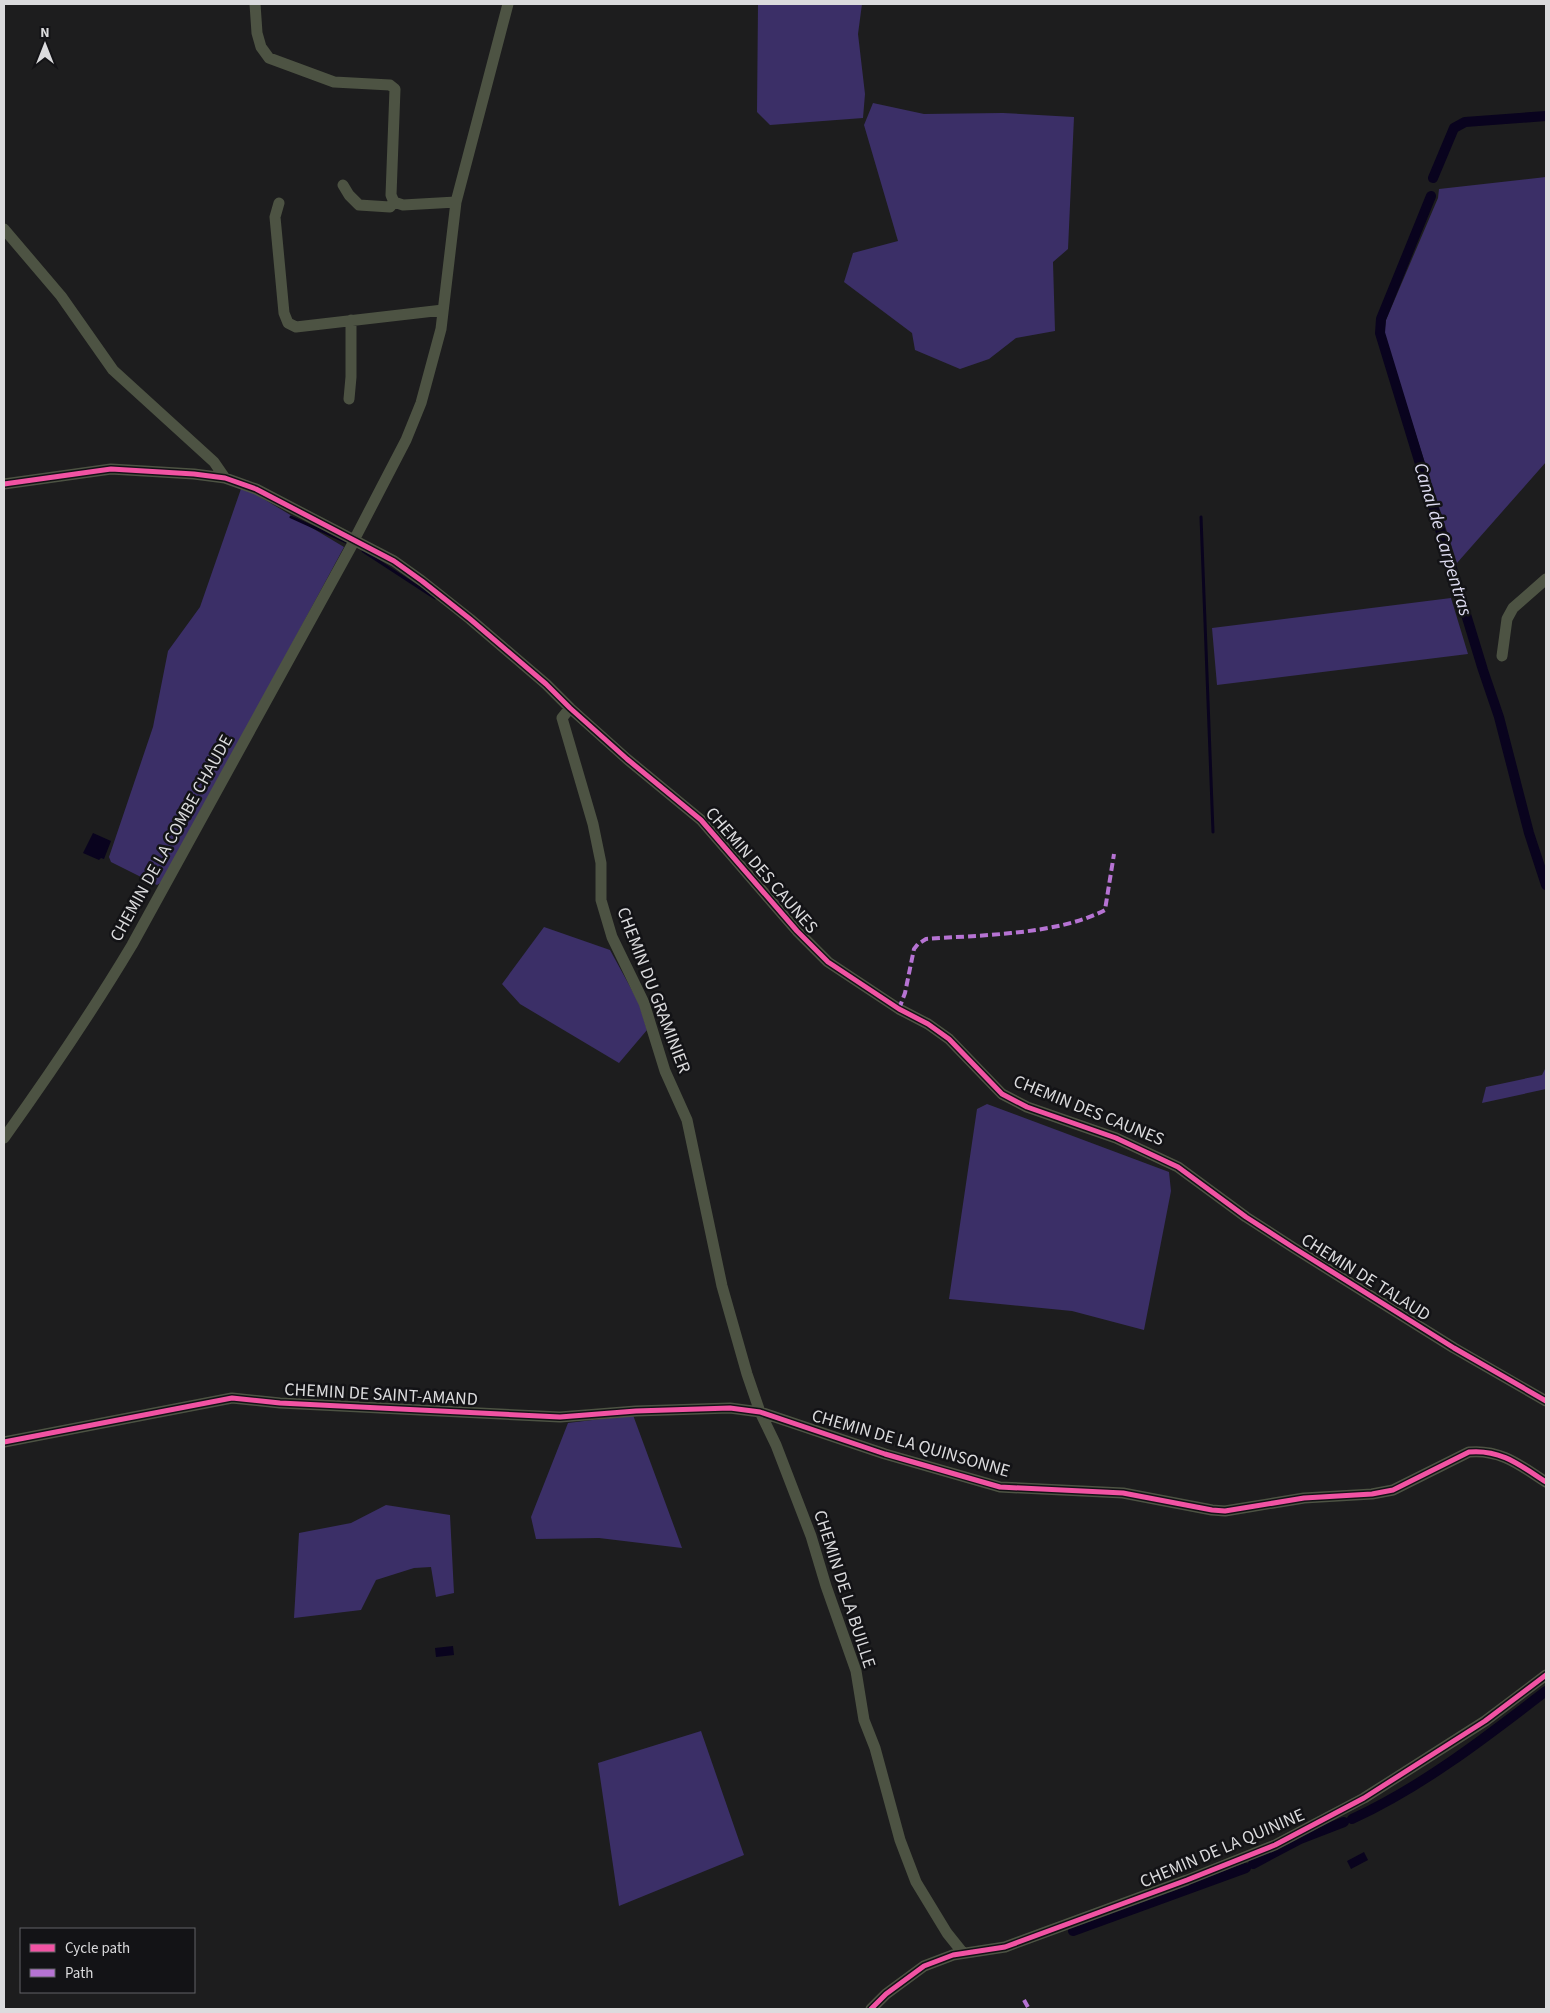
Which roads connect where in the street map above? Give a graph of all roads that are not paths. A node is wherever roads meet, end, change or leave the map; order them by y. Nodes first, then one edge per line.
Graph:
1 (255, 4) edge
2 (508, 4) edge
3 (344, 185) dead end
4 (394, 202) junction
5 (456, 202) junction
6 (279, 203) dead end
7 (4, 229) edge
8 (443, 310) junction
9 (351, 320) junction
10 (349, 399) dead end
11 (225, 478) junction
12 (4, 484) edge
13 (353, 543) junction
14 (1546, 579) edge
15 (1502, 656) dead end
16 (570, 708) junction
17 (4, 1138) edge
18 (1178, 1167) joint
19 (722, 1286) joint
20 (1546, 1400) edge
21 (760, 1412) junction
22 (4, 1442) edge
23 (1546, 1482) edge
24 (1546, 1675) edge
25 (963, 1953) junction
26 (871, 2009) edge

1 - 4 street
2 - 5 street, CHEMIN DE LA COMBE CHAUDE
3 - 4 street
4 - 5 street
5 - 8 street, CHEMIN DE LA COMBE CHAUDE
6 - 9 street
7 - 11 street
8 - 9 street
8 - 13 street, CHEMIN DE LA COMBE CHAUDE
9 - 10 street
11 - 12 street, CHEMIN DES CAUNES
11 - 13 street, CHEMIN DES CAUNES
13 - 16 street, CHEMIN DES CAUNES
13 - 17 street, CHEMIN DE LA COMBE CHAUDE
14 - 15 street
16 - 18 street, CHEMIN DES CAUNES
16 - 19 street, CHEMIN DU GRAMINIER
18 - 20 street, CHEMIN DE TALAUD
19 - 21 street, CHEMIN DE LA BUILLE
21 - 22 street, CHEMIN DE SAINT-AMAND
21 - 23 street, CHEMIN DE LA QUINSONNE
21 - 25 street, CHEMIN DE LA BUILLE
24 - 25 street, CHEMIN DE LA QUININE
25 - 26 street, CHEMIN DE LA QUININE

